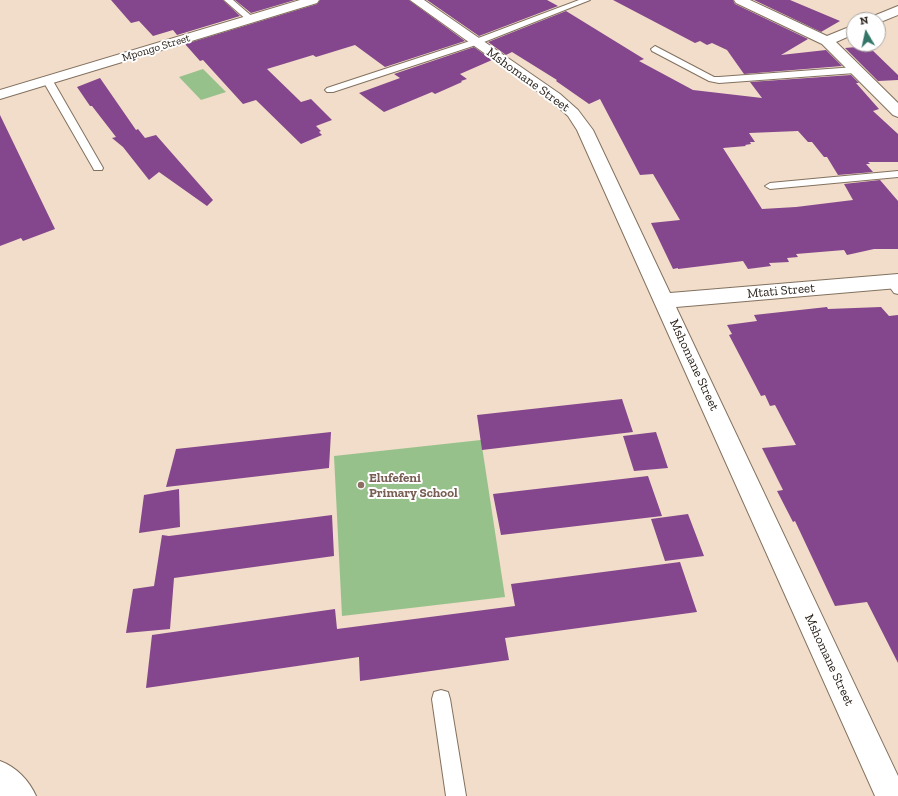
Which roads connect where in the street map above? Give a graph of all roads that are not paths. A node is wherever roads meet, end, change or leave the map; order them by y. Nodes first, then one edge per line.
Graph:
1 (228, 0) edge
2 (313, 0) edge
3 (416, 0) edge
4 (586, 0) edge
5 (740, 0) edge
6 (898, 10) edge
7 (886, 15) edge
8 (251, 19) junction
9 (846, 33) edge
10 (827, 41) junction
11 (476, 42) junction
12 (655, 49) dead end
13 (855, 70) junction
14 (48, 81) junction
15 (330, 90) dead end
16 (0, 95) edge
17 (898, 112) edge
18 (98, 168) dead end
19 (898, 174) edge
20 (770, 186) dead end
21 (896, 284) edge
22 (664, 301) junction
23 (441, 699) dead end
24 (0, 776) edge
25 (20, 796) edge
26 (456, 796) edge
27 (891, 796) edge

1 - 8 lane
2 - 8 street, Mpongo Street
3 - 11 street, Mshomane Street
4 - 11 lane
5 - 10 street
6 - 7 street
8 - 14 street, Mpongo Street
9 - 10 street
10 - 13 street
11 - 15 lane
11 - 22 street, Mshomane Street
12 - 13 lane
13 - 17 street
14 - 16 street, Mpongo Street
14 - 18 lane
19 - 20 lane
21 - 22 street, Mtati Street
22 - 27 street, Mshomane Street
23 - 26 lane
24 - 25 street

